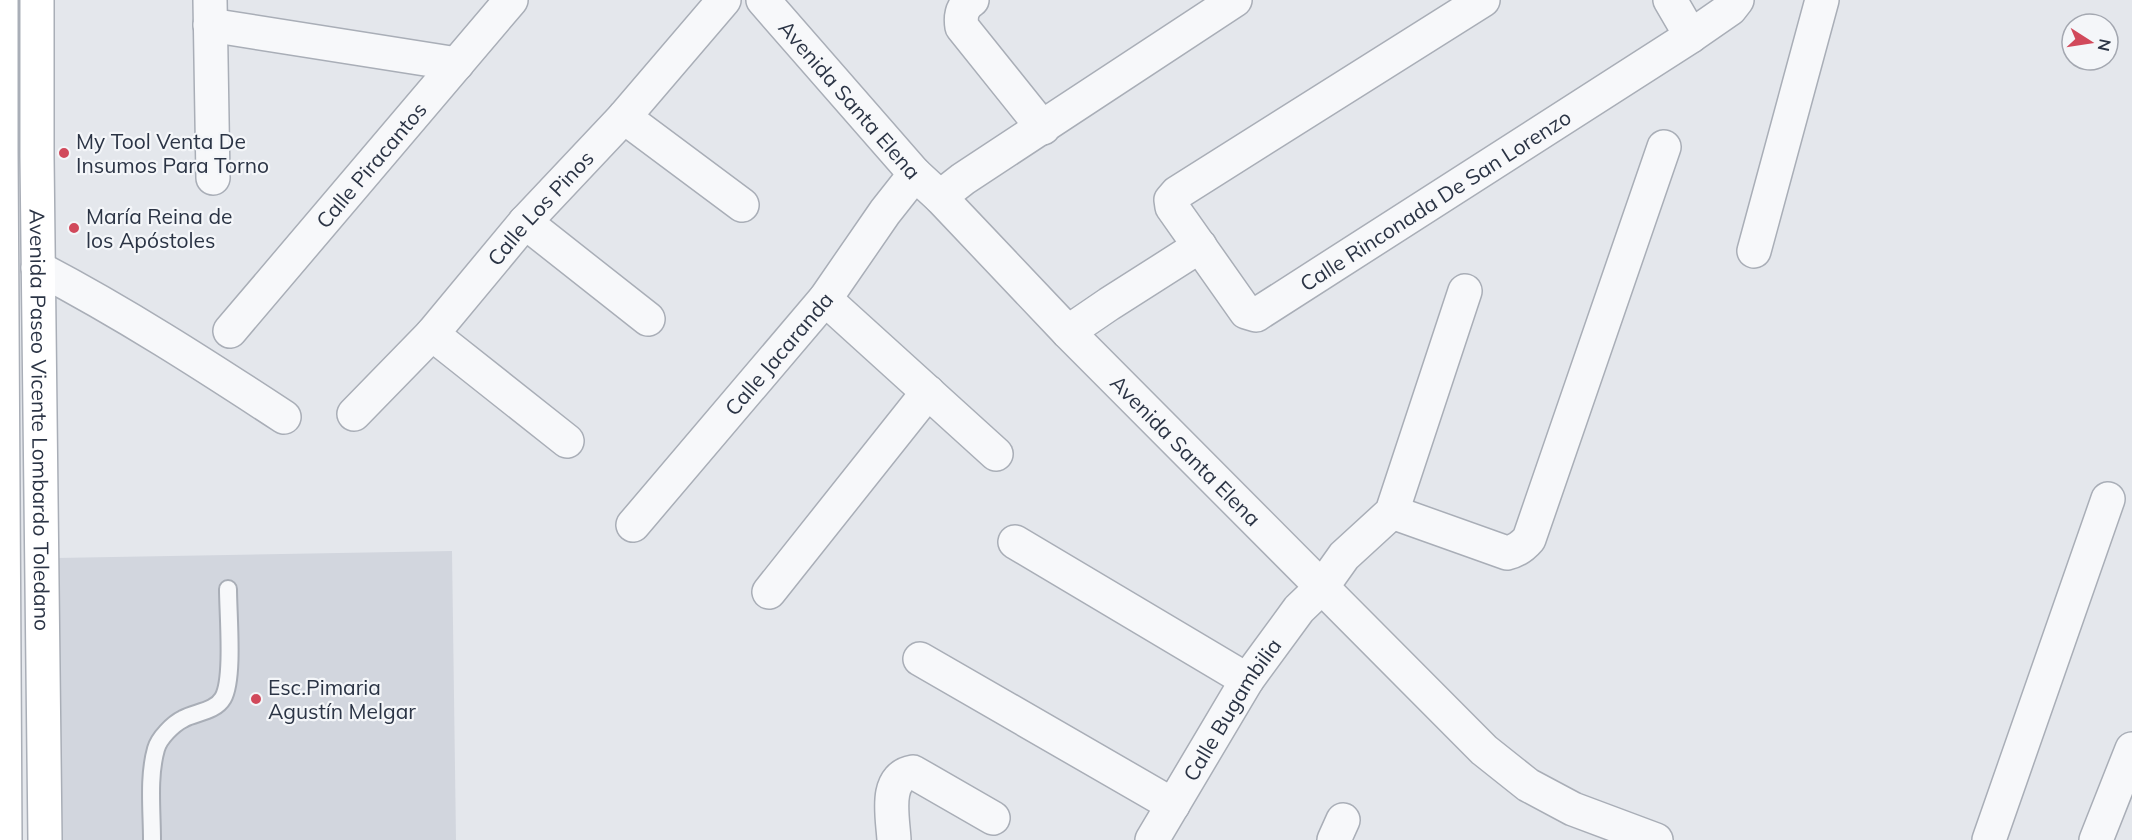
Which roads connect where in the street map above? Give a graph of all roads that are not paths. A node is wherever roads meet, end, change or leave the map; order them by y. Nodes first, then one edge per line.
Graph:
1 (1, 0) edge
2 (37, 0) edge
3 (511, 0) edge
4 (724, 0) edge
5 (763, 0) edge
6 (972, 0) edge
7 (1235, 0) edge
8 (1482, 0) edge
9 (1670, 0) edge
10 (1737, 0) edge
11 (1822, 0) edge
12 (210, 12) edge
13 (1691, 36) junction
14 (458, 64) junction
15 (624, 117) junction
16 (1043, 128) junction
17 (1664, 147) dead end
18 (0, 150) edge
19 (915, 174) junction
20 (213, 178) dead end
21 (940, 197) junction
22 (742, 205) dead end
23 (525, 222) junction
24 (1200, 246) junction
25 (1754, 251) dead end
26 (39, 268) junction
27 (1465, 291) dead end
28 (825, 299) junction
29 (648, 319) dead end
30 (230, 331) dead end
31 (1068, 332) junction
32 (432, 334) junction
33 (928, 392) junction
34 (354, 414) dead end
35 (284, 417) dead end
36 (567, 441) dead end
37 (996, 454) dead end
38 (2108, 499) dead end
39 (1392, 512) junction
40 (633, 525) dead end
41 (1015, 542) dead end
42 (1322, 586) junction
43 (228, 589) dead end
44 (769, 592) dead end
45 (920, 659) dead end
46 (1248, 680) junction
47 (3, 747) edge
48 (2132, 748) edge
49 (45, 756) junction
50 (1173, 806) junction
51 (993, 818) dead end
52 (5, 840) edge
53 (45, 840) edge
54 (152, 840) edge
55 (894, 840) edge
56 (1152, 840) edge
57 (1656, 840) edge
58 (1989, 840) edge
59 (2096, 840) edge

1 - 18 main road, Avenida Paseo Vicente Lombardo Toledano
2 - 26 main road, Avenida Paseo Vicente Lombardo Toledano
3 - 14 street, Calle Piracantos
4 - 15 street, Calle Los Pinos
5 - 19 street, Avenida Santa Elena
6 - 16 street
7 - 16 street
8 - 24 street, Calle Rinconada De San Lorenzo
9 - 13 street
10 - 13 street, Calle Rinconada De San Lorenzo
11 - 25 street
12 - 14 street
12 - 20 street
13 - 24 street, Calle Rinconada De San Lorenzo
14 - 30 street, Calle Piracantos
15 - 22 street
15 - 23 street, Calle Los Pinos
16 - 21 street
17 - 39 street
18 - 47 main road, Avenida Paseo Vicente Lombardo Toledano
19 - 21 street, Avenida Santa Elena
19 - 28 street, Calle Jacaranda
21 - 31 street, Avenida Santa Elena
23 - 29 street
23 - 32 street, Calle Los Pinos
24 - 31 street
26 - 35 street
26 - 49 main road, Avenida Paseo Vicente Lombardo Toledano
27 - 39 street
28 - 33 street
28 - 40 street, Calle Jacaranda
31 - 42 street, Avenida Santa Elena
32 - 34 street, Calle Los Pinos
32 - 36 street
33 - 37 street
33 - 44 street
38 - 58 street
39 - 42 street, Calle Bugambilia
41 - 46 street
42 - 46 street, Calle Bugambilia
42 - 57 street, Avenida Santa Elena
43 - 54 lane
45 - 50 street
46 - 50 street, Calle Bugambilia
47 - 49 main road
47 - 52 main road, Avenida Paseo Vicente Lombardo Toledano
48 - 59 street
49 - 53 main road, Avenida Paseo Vicente Lombardo Toledano
50 - 56 street, Calle Bugambilia
51 - 55 street

